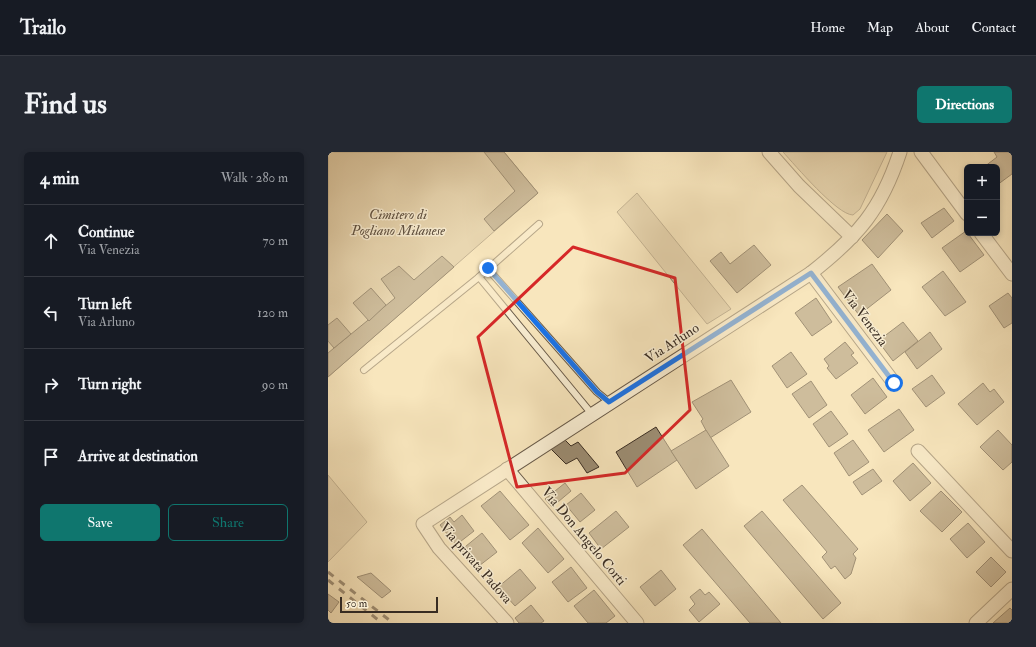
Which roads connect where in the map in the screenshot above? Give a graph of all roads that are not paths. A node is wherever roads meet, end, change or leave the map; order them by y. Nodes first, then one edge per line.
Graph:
1 (769, 152) edge
2 (900, 152) edge
3 (920, 152) edge
4 (964, 210) edge
5 (539, 224) dead end
6 (983, 236) edge
7 (852, 237) junction
8 (488, 268) junction
9 (811, 273) junction
10 (1012, 274) edge
11 (479, 277) junction
12 (364, 370) dead end
13 (894, 383) dead end
14 (609, 402) junction
15 (591, 413) junction
16 (918, 451) dead end
17 (507, 469) junction
18 (423, 524) joint
19 (1012, 551) edge
20 (1012, 589) edge
21 (507, 623) edge
22 (637, 623) edge
23 (976, 623) edge

1 - 7 street
2 - 7 street, Via Arluno
3 - 4 street
5 - 8 lane
6 - 10 street
7 - 9 street, Via Arluno
8 - 11 lane
8 - 14 lane
9 - 13 street, Via Venezia
9 - 14 street, Via Arluno
11 - 12 lane
11 - 15 lane
14 - 15 street, Via Arluno
15 - 17 street, Via Arluno
16 - 19 street
17 - 18 street, Via Arluno
17 - 22 street, Via Don Angelo Corti
18 - 21 street, Via privata Padova
20 - 23 street

